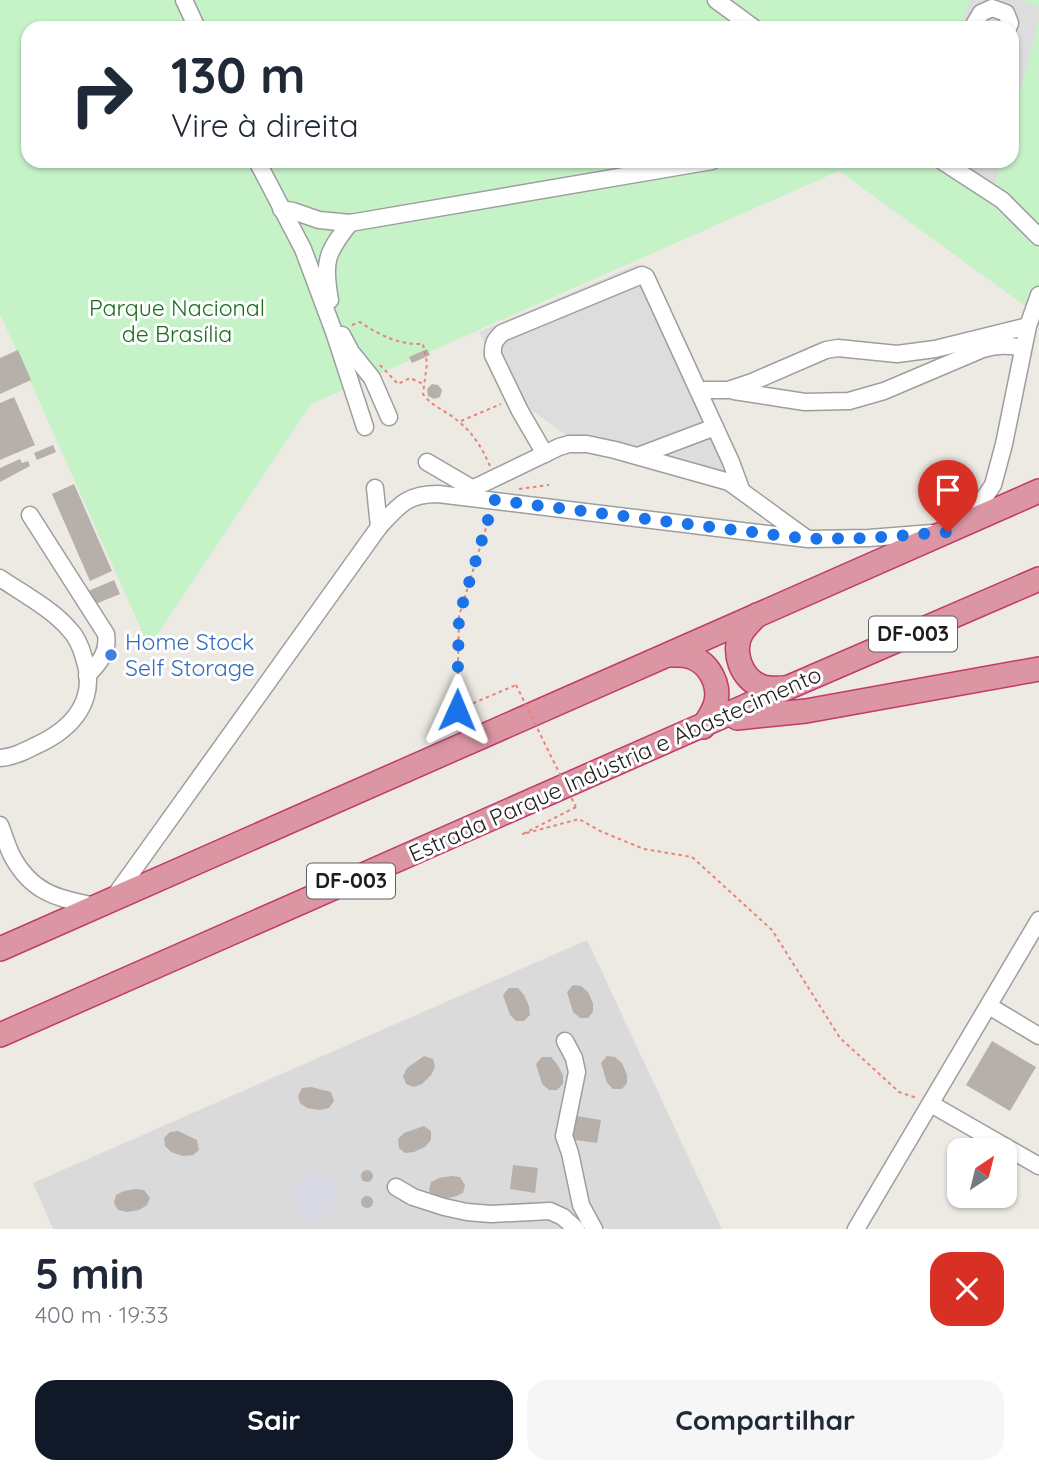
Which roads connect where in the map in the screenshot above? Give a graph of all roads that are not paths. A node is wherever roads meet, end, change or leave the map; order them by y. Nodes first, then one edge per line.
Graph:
1 (184, 0) edge
2 (716, 0) edge
3 (194, 21) edge
4 (744, 21) edge
5 (976, 21) edge
6 (1009, 21) edge
7 (260, 168) edge
8 (671, 168) edge
9 (953, 168) edge
10 (281, 209) junction
11 (350, 223) junction
12 (1036, 231) edge
13 (1039, 295) edge
14 (1028, 326) junction
15 (1023, 348) junction
16 (698, 390) junction
17 (729, 390) junction
18 (388, 417) dead end
19 (365, 427) dead end
20 (715, 427) junction
21 (545, 454) junction
22 (638, 456) junction
23 (427, 462) dead end
24 (459, 480) junction
25 (375, 488) dead end
26 (741, 489) junction
27 (1039, 491) edge
28 (449, 495) junction
29 (30, 515) dead end
30 (379, 527) junction
31 (958, 528) junction
32 (808, 539) junction
33 (0, 578) edge
34 (1039, 579) edge
35 (757, 615) junction
36 (668, 654) junction
37 (1039, 670) edge
38 (87, 676) junction
39 (787, 688) junction
40 (710, 724) junction
41 (5, 757) edge
42 (0, 772) edge
43 (1, 830) edge
44 (106, 903) junction
45 (1039, 920) edge
46 (0, 949) edge
47 (989, 1006) junction
48 (0, 1035) edge
49 (1039, 1036) edge
50 (565, 1041) dead end
51 (931, 1104) junction
52 (1039, 1166) edge
53 (396, 1187) dead end
54 (576, 1229) edge
55 (594, 1229) edge
56 (856, 1229) edge

1 - 3 street
2 - 4 street
5 - 6 street
7 - 10 street
8 - 11 street
9 - 12 street
10 - 11 street
10 - 19 street
11 - 18 street
13 - 14 street
14 - 15 street
14 - 17 street
15 - 17 street
15 - 31 street
16 - 17 street
16 - 20 street
16 - 21 street
20 - 22 street
20 - 26 street
21 - 22 street
21 - 24 street
22 - 26 street
23 - 24 street
24 - 28 street
25 - 30 street
26 - 32 street
27 - 31 highway
28 - 30 street
28 - 32 street
29 - 38 street
30 - 44 street
31 - 32 street
31 - 35 highway
33 - 38 street
34 - 39 highway, Estrada Parque Indústria e Abastecimento / DF-003
35 - 36 highway
35 - 39 highway
36 - 40 highway
36 - 44 highway
37 - 40 highway
38 - 41 street
39 - 40 highway, Estrada Parque Indústria e Abastecimento / DF-003
40 - 48 highway, Estrada Parque Indústria e Abastecimento / DF-003
41 - 42 street
43 - 44 street
44 - 46 highway
45 - 47 street
47 - 49 street
47 - 51 street
50 - 55 street
51 - 52 street
51 - 56 street
53 - 54 street

